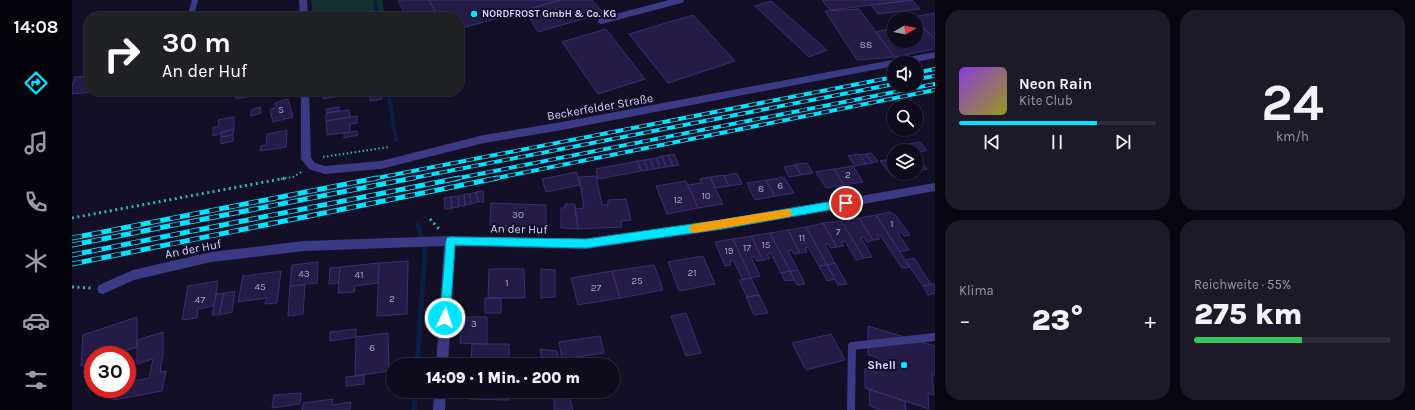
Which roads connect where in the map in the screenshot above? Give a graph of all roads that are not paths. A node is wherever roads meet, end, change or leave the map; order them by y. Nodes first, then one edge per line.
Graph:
1 (194, 0) edge
2 (304, 0) edge
3 (680, 0) edge
4 (192, 11) dead end
5 (304, 12) edge
6 (601, 21) dead end
7 (935, 56) edge
8 (923, 58) edge
9 (887, 65) edge
10 (305, 96) edge
11 (935, 187) edge
12 (450, 241) junction
13 (102, 289) road end
14 (935, 337) edge
15 (442, 358) edge
16 (440, 398) edge
17 (439, 410) edge
18 (851, 410) edge

1 - 4 lane
2 - 5 street
3 - 6 lane
7 - 8 street, Beckerfelder Straße
9 - 10 street, Beckerfelder Straße
11 - 12 street, An der Huf
12 - 13 street, An der Huf
12 - 15 street
14 - 18 lane
16 - 17 street

